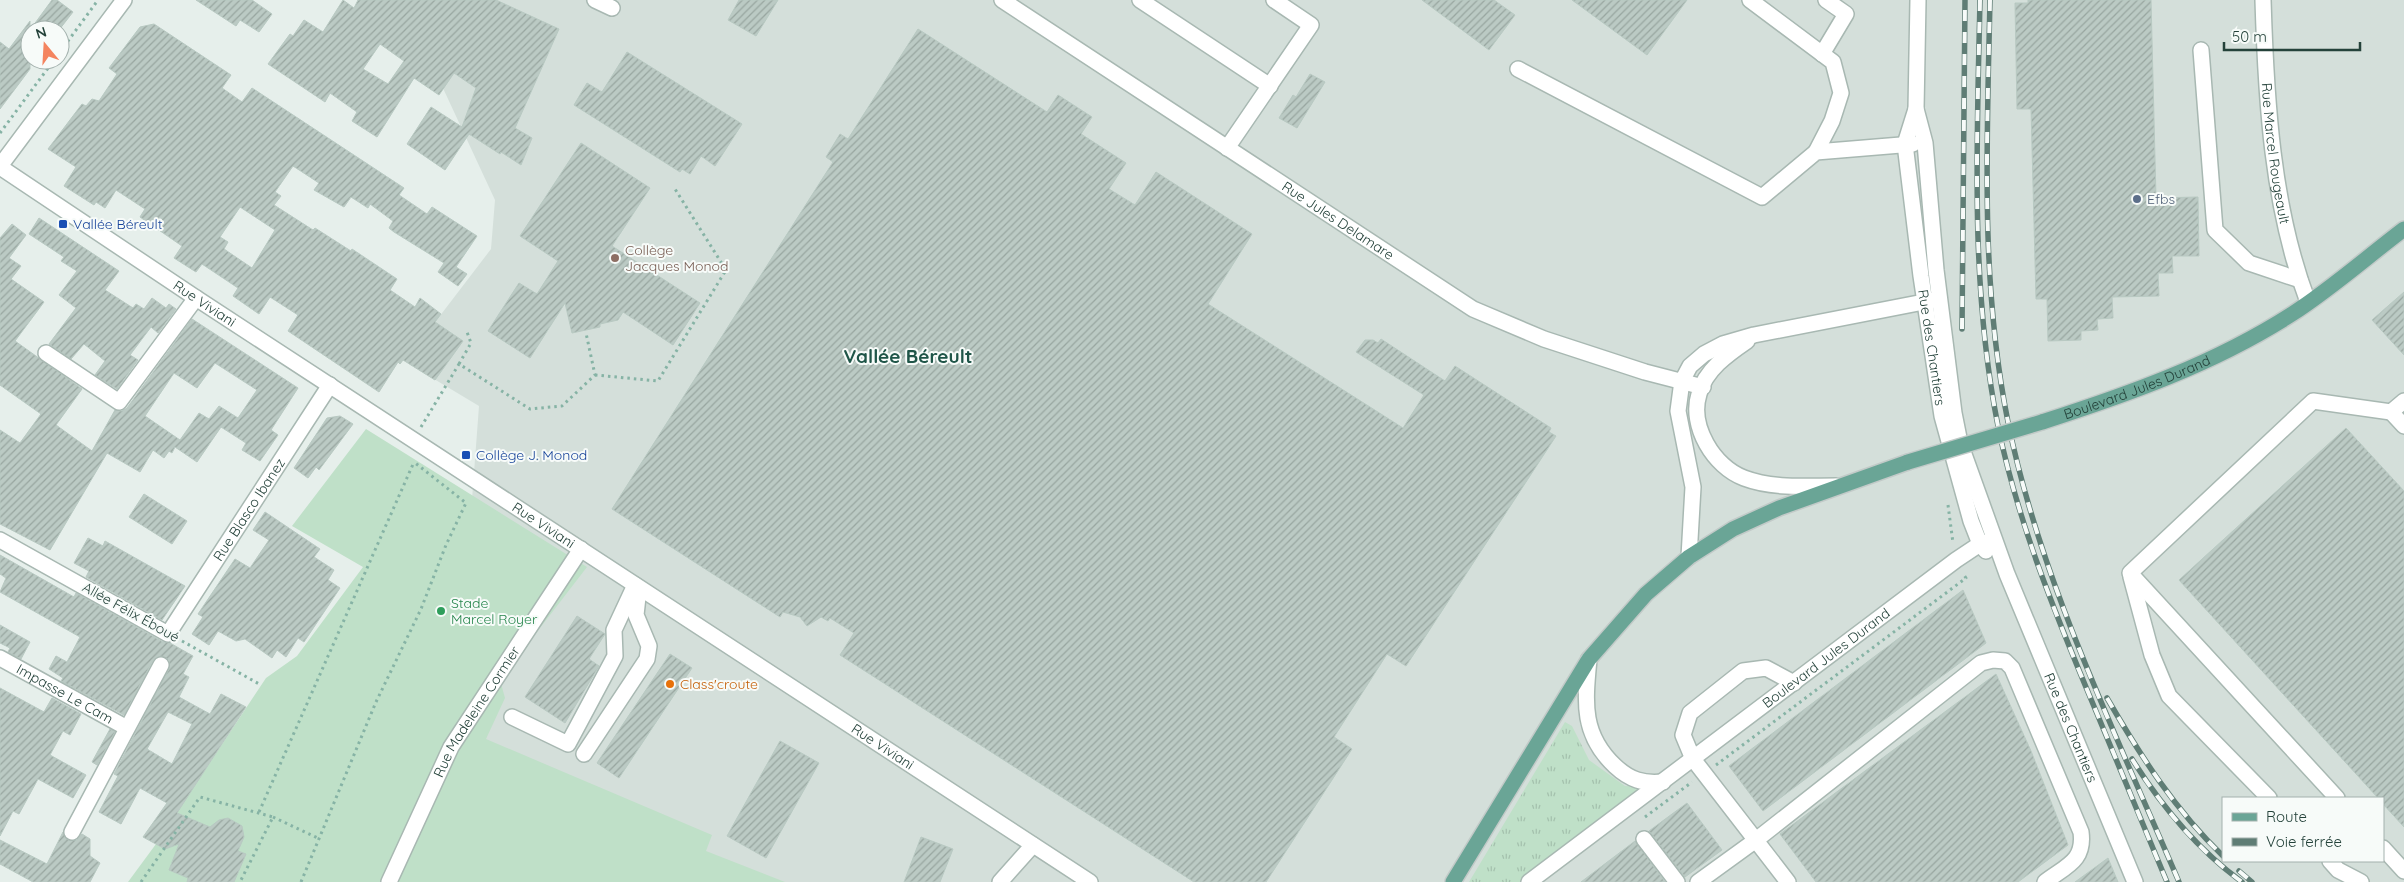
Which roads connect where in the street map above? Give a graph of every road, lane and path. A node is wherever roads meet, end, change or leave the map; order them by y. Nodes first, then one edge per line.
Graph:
1 (98, 0) edge
2 (124, 0) edge
3 (595, 0) edge
4 (1002, 0) edge
5 (1140, 0) edge
6 (1274, 0) edge
7 (1750, 0) edge
8 (1826, 0) edge
9 (1918, 0) edge
10 (2263, 0) edge
11 (612, 8) dead end
12 (70, 38) edge
13 (2201, 50) dead end
14 (1822, 54) junction
15 (1518, 69) dead end
16 (47, 70) edge
17 (1270, 86) junction
18 (1916, 109) junction
19 (0, 133) edge
20 (1925, 143) junction
21 (1905, 144) junction
22 (1227, 148) junction
23 (1816, 152) junction
24 (0, 166) edge
25 (675, 189) dead end
26 (2404, 228) edge
27 (2300, 280) junction
28 (196, 298) junction
29 (1932, 300) junction
30 (2308, 302) junction
31 (467, 332) dead end
32 (586, 333) dead end
33 (1754, 335) junction
34 (46, 353) dead end
35 (459, 364) junction
36 (595, 375) junction
37 (1682, 381) junction
38 (330, 385) junction
39 (1702, 387) junction
40 (2404, 400) edge
41 (2391, 412) junction
42 (2404, 426) edge
43 (417, 443) junction
44 (414, 462) junction
45 (1840, 486) junction
46 (0, 540) edge
47 (1987, 542) junction
48 (580, 549) junction
49 (1689, 557) junction
50 (1956, 560) junction
51 (2130, 573) junction
52 (637, 586) junction
53 (168, 634) junction
54 (1589, 659) junction
55 (1, 660) edge
56 (161, 666) dead end
57 (1794, 683) junction
58 (261, 685) dead end
59 (512, 717) dead end
60 (127, 728) junction
61 (584, 754) dead end
62 (1693, 759) junction
63 (1704, 773) junction
64 (1664, 782) junction
65 (2268, 797) edge
66 (2336, 797) edge
67 (259, 812) junction
68 (273, 816) junction
69 (1643, 819) dead end
70 (72, 832) dead end
71 (320, 839) junction
72 (1644, 839) dead end
73 (1756, 840) junction
74 (1034, 845) junction
75 (2384, 849) edge
76 (2331, 862) edge
77 (2404, 871) edge
78 (141, 882) edge
79 (240, 882) edge
80 (301, 882) edge
81 (389, 882) edge
82 (1000, 882) edge
83 (1090, 882) edge
84 (1453, 882) edge
85 (1529, 882) edge
86 (1676, 882) edge
87 (1698, 882) edge
88 (1788, 882) edge
89 (2045, 882) edge
90 (2135, 882) edge
91 (2361, 882) edge

1 - 12 path
2 - 24 street
3 - 11 street
4 - 22 street, Rue Jules Delamare
5 - 17 street
6 - 17 street
7 - 14 street
8 - 14 street
9 - 18 street, Rue des Chantiers
10 - 27 street, Rue Marcel Rougeault
13 - 27 street
14 - 23 street
15 - 23 street
16 - 19 path
17 - 22 street
18 - 20 street, Rue des Chantiers
18 - 21 street, Rue des Chantiers
20 - 21 street
20 - 29 street, Rue des Chantiers
21 - 23 street
21 - 29 street, Rue des Chantiers
22 - 37 street, Rue Jules Delamare
24 - 28 street, Rue Viviani
25 - 36 path
26 - 30 main road, Boulevard Jules Durand
27 - 30 street, Rue Marcel Rougeault
28 - 34 street
28 - 38 street, Rue Viviani
29 - 33 street, Boulevard Jules Durand
29 - 47 street, Rue des Chantiers
30 - 45 main road, Boulevard Jules Durand, bridge
31 - 35 path
32 - 36 path
33 - 37 street, Boulevard Jules Durand
33 - 39 street, Boulevard Jules Durand
35 - 36 path
35 - 43 path
37 - 39 street, Rue Jules Delamare
37 - 49 street, Boulevard Jules Durand
38 - 43 street, Rue Viviani
38 - 53 street, Rue Blasco Ibanez
39 - 45 street, Boulevard Jules Durand
40 - 41 street
41 - 42 street
41 - 51 street
43 - 44 path
43 - 48 street, Rue Viviani
44 - 67 path
44 - 71 path
45 - 49 main road, Boulevard Jules Durand
46 - 53 street, Allée Félix Éboué
47 - 50 street, Boulevard Jules Durand
47 - 90 street, Rue des Chantiers
48 - 52 street, Rue Viviani
48 - 81 street, Rue Madeleine Cormier
49 - 54 main road, Boulevard Jules Durand
50 - 57 street, Boulevard Jules Durand
50 - 63 path
51 - 65 street
51 - 66 street
52 - 59 street
52 - 61 street
52 - 74 street, Rue Viviani
53 - 58 path, Allée Félix Éboué
54 - 64 street
54 - 84 main road, Boulevard Jules Durand
55 - 60 street, Impasse Le Cam
56 - 60 street, Impasse Le Cam
57 - 62 street, Boulevard Jules Durand
57 - 62 street
60 - 70 street, Impasse Le Cam
62 - 63 street
62 - 64 street, Boulevard Jules Durand
63 - 69 path
63 - 73 street
64 - 85 street, Boulevard Jules Durand
67 - 68 path
67 - 78 path
68 - 71 path
68 - 79 path
71 - 80 path
72 - 86 street
73 - 87 street
73 - 88 street
73 - 89 street
74 - 82 street
74 - 83 street, Rue Viviani
75 - 77 street
76 - 91 street

